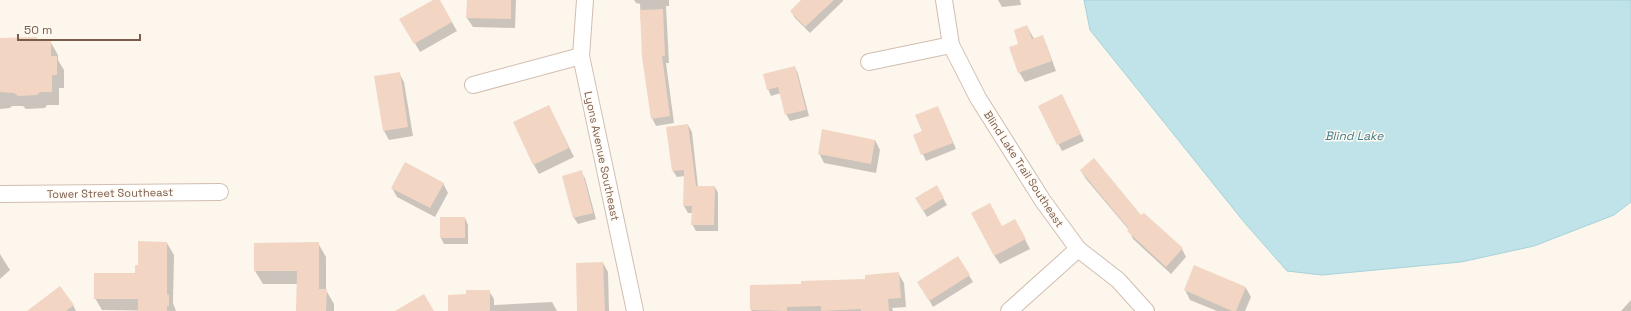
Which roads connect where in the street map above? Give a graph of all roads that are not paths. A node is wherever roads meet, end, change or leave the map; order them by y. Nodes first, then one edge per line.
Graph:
1 (585, 0) edge
2 (944, 0) edge
3 (951, 45) junction
4 (581, 56) junction
5 (869, 62) dead end
6 (473, 85) dead end
7 (220, 192) dead end
8 (0, 194) edge
9 (1078, 249) junction
10 (635, 311) edge
11 (1009, 311) edge
12 (1146, 311) edge

1 - 4 street, Lyons Avenue Southeast
2 - 3 street, Blind Lake Trail Southeast
3 - 5 street
3 - 9 street, Blind Lake Trail Southeast
4 - 6 street
4 - 10 street, Lyons Avenue Southeast
7 - 8 street, Tower Street Southeast
9 - 11 street
9 - 12 street, Blind Lake Trail Southeast

